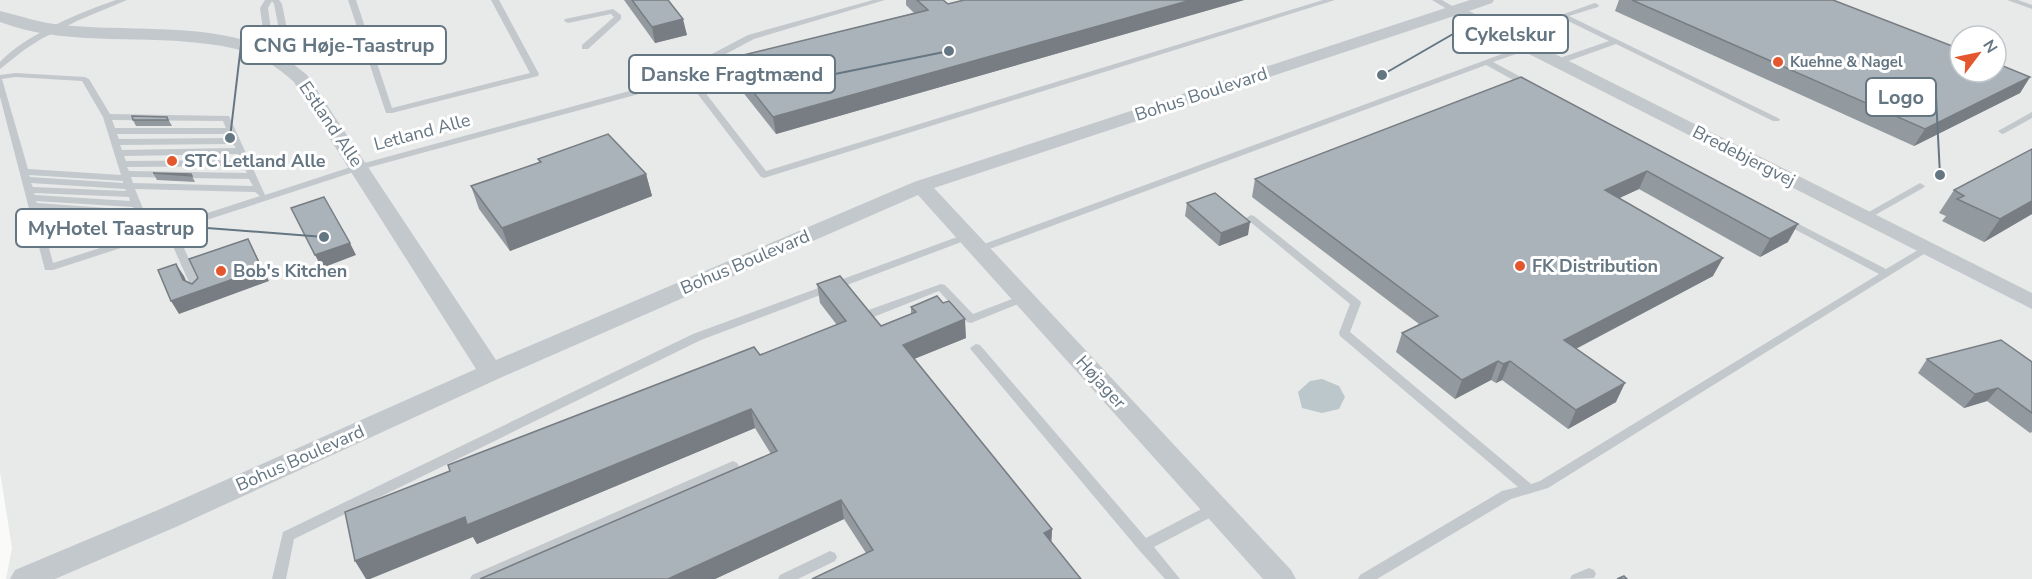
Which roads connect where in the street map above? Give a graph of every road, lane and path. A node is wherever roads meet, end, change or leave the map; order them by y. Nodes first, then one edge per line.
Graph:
1 (123, 0) edge
2 (269, 0) edge
3 (275, 0) edge
4 (352, 0) edge
5 (495, 0) edge
6 (881, 0) edge
7 (1331, 0) edge
8 (1436, 0) edge
9 (1486, 0) edge
10 (2011, 0) edge
11 (1595, 5) dead end
12 (2032, 7) edge
13 (1455, 10) junction
14 (0, 16) edge
15 (568, 21) dead end
16 (56, 30) junction
17 (1616, 41) junction
18 (585, 47) dead end
19 (1527, 47) junction
20 (268, 56) junction
21 (1487, 62) junction
22 (1557, 62) junction
23 (0, 67) edge
24 (685, 72) junction
25 (0, 79) edge
26 (1539, 90) edge
27 (2032, 115) edge
28 (107, 117) junction
29 (1776, 119) dead end
30 (232, 130) junction
31 (111, 131) junction
32 (2002, 131) dead end
33 (237, 141) junction
34 (115, 142) junction
35 (241, 151) junction
36 (118, 153) junction
37 (247, 163) junction
38 (360, 166) junction
39 (253, 176) junction
40 (921, 186) junction
41 (1920, 186) dead end
42 (132, 192) junction
43 (30, 193) junction
44 (261, 193) junction
45 (1771, 213) edge
46 (1865, 217) junction
47 (1251, 218) dead end
48 (170, 228) junction
49 (149, 235) junction
50 (974, 243) junction
51 (1927, 249) junction
52 (1887, 274) junction
53 (198, 291) edge
54 (1024, 298) junction
55 (2032, 303) edge
56 (867, 315) edge
57 (976, 348) dead end
58 (491, 372) junction
59 (733, 466) dead end
60 (1529, 489) junction
61 (1216, 508) junction
62 (1144, 546) junction
63 (830, 557) dead end
64 (25, 579) edge
65 (279, 579) edge
66 (477, 579) edge
67 (785, 579) edge
68 (1173, 579) edge
69 (1281, 579) edge
70 (1365, 579) edge

1 - 16 lane
2 - 20 lane
3 - 20 lane
4 - 5 lane
6 - 24 lane, Letland Alle
7 - 24 lane
8 - 13 lane
9 - 13 street, Bohus Boulevard
10 - 12 lane
11 - 17 lane
13 - 19 street, Bredebjergvej
13 - 40 street, Bohus Boulevard
14 - 16 street, Estland Alle
15 - 18 lane
16 - 20 street, Estland Alle
16 - 23 lane
17 - 22 lane
17 - 29 lane
19 - 21 lane
19 - 22 street, Bredebjergvej
20 - 38 street, Estland Alle
21 - 26 lane
21 - 50 lane
22 - 46 street, Bredebjergvej
24 - 38 lane, Letland Alle
25 - 28 lane
25 - 43 lane, Letland Alle
27 - 32 lane
28 - 30 lane
28 - 31 lane
30 - 31 lane
30 - 33 lane
31 - 34 lane
33 - 34 lane
33 - 35 lane
34 - 36 lane
35 - 36 lane
35 - 37 lane
36 - 42 lane
37 - 39 lane
37 - 42 lane
38 - 44 lane, Letland Alle
38 - 58 street, Estland Alle
39 - 42 lane
39 - 44 lane
40 - 50 street, Højager
40 - 58 street, Bohus Boulevard
41 - 46 lane
42 - 43 lane
42 - 43 lane
42 - 43 lane
42 - 44 lane
42 - 49 lane
43 - 49 lane, Letland Alle
44 - 48 lane, Letland Alle
45 - 52 lane
46 - 51 street, Bredebjergvej
47 - 60 lane
48 - 49 lane, Letland Alle
48 - 53 lane
50 - 54 street, Højager
50 - 65 lane
51 - 52 lane
51 - 55 street, Bredebjergvej
52 - 60 lane
54 - 56 lane
54 - 61 street, Højager
57 - 62 lane
58 - 64 street, Bohus Boulevard
59 - 66 lane
60 - 70 lane
61 - 62 lane
61 - 69 street, Højager
62 - 68 lane
63 - 67 lane

